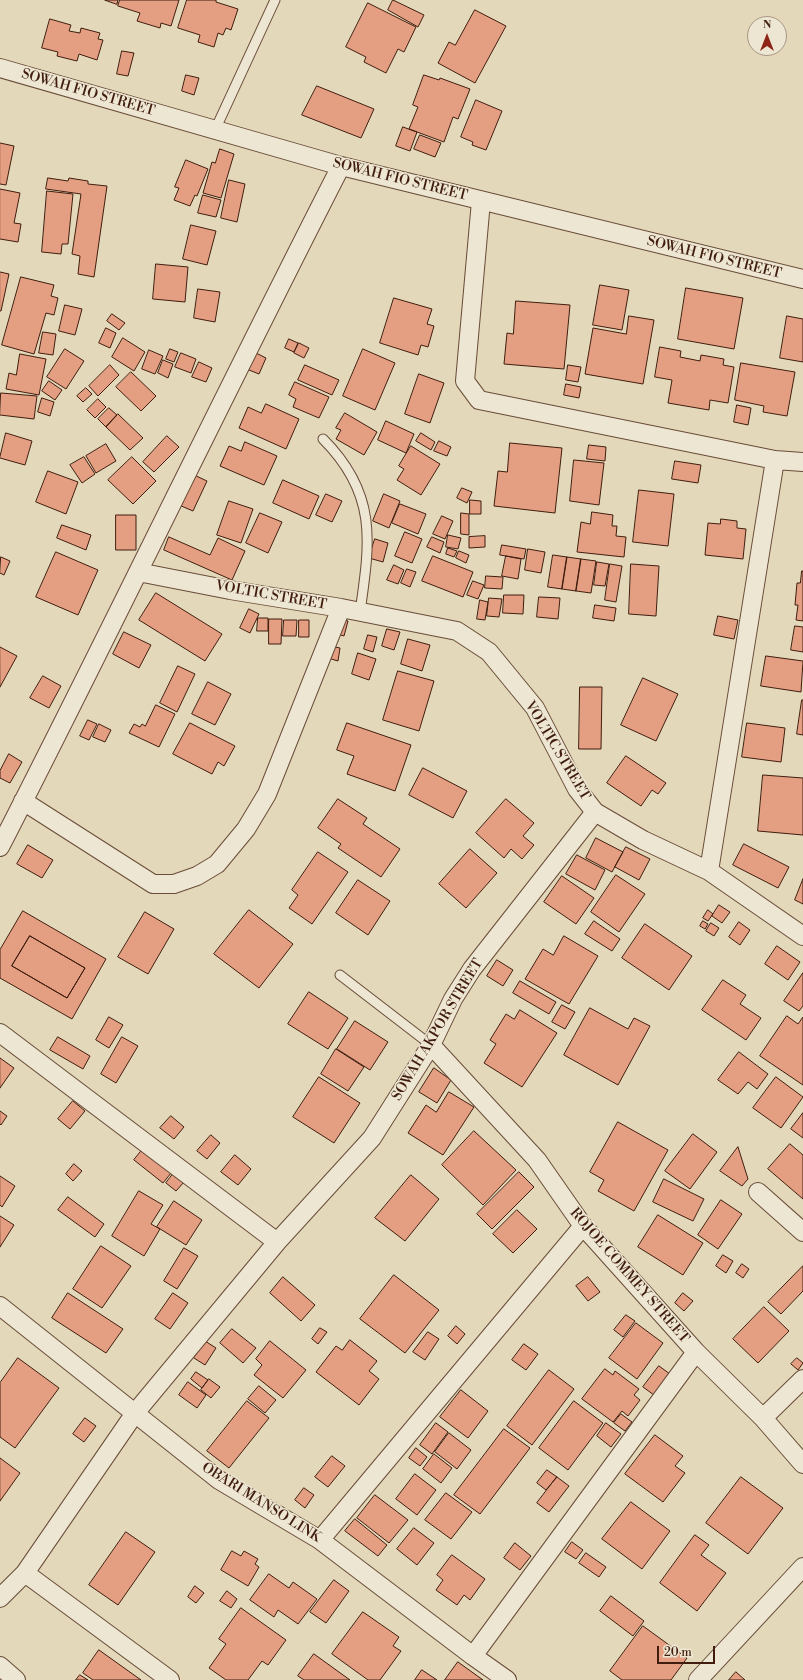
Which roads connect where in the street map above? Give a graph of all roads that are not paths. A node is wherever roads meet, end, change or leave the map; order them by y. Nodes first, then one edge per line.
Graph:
1 (275, 0) edge
2 (0, 68) edge
3 (215, 130) junction
4 (341, 166) junction
5 (481, 201) junction
6 (803, 279) edge
7 (323, 439) dead end
8 (775, 460) junction
9 (803, 462) edge
10 (138, 572) junction
11 (341, 608) junction
12 (360, 612) junction
13 (23, 801) junction
14 (595, 812) junction
15 (0, 846) edge
16 (709, 871) junction
17 (803, 936) edge
18 (340, 975) dead end
19 (0, 1033) edge
20 (431, 1045) junction
21 (758, 1192) dead end
22 (583, 1226) junction
23 (803, 1232) edge
24 (277, 1242) junction
25 (0, 1306) edge
26 (696, 1352) junction
27 (803, 1379) edge
28 (135, 1413) junction
29 (763, 1418) junction
30 (803, 1464) edge
31 (320, 1540) junction
32 (803, 1567) edge
33 (25, 1573) junction
34 (0, 1598) edge
35 (473, 1656) junction
36 (0, 1666) edge
37 (16, 1680) edge
38 (170, 1680) edge
39 (507, 1680) edge
40 (698, 1680) edge

1 - 3 lane
2 - 3 street, SOWAH FIO STREET
3 - 4 street, SOWAH FIO STREET
4 - 5 street, SOWAH FIO STREET
4 - 10 street
5 - 6 street, SOWAH FIO STREET
5 - 8 street
7 - 12 lane
8 - 9 street
8 - 16 street
10 - 11 street, VOLTIC STREET
10 - 13 street
11 - 12 street, VOLTIC STREET
11 - 13 street
12 - 14 street, VOLTIC STREET
13 - 15 street
14 - 16 street, VOLTIC STREET
14 - 20 street, SOWAH AKPOR STREET
16 - 17 street, VOLTIC STREET
18 - 20 lane
19 - 24 street
20 - 22 street, ROJOE COMMEY STREET
20 - 24 street, SOWAH AKPOR STREET
21 - 23 street
22 - 26 street, ROJOE COMMEY STREET
22 - 31 street
24 - 28 street, SOWAH AKPOR STREET
25 - 28 street, OBARI MANSO LINK
26 - 29 street, ROJOE COMMEY STREET
26 - 35 street
27 - 29 street
28 - 31 street, OBARI MANSO LINK
28 - 33 street, SOWAH AKPOR STREET
29 - 30 street, ROJOE COMMEY STREET
31 - 35 street, OBARI MANSO LINK
32 - 40 street
33 - 34 street, SOWAH AKPOR STREET
33 - 38 street
35 - 39 street, OBARI MANSO LINK
36 - 37 street

